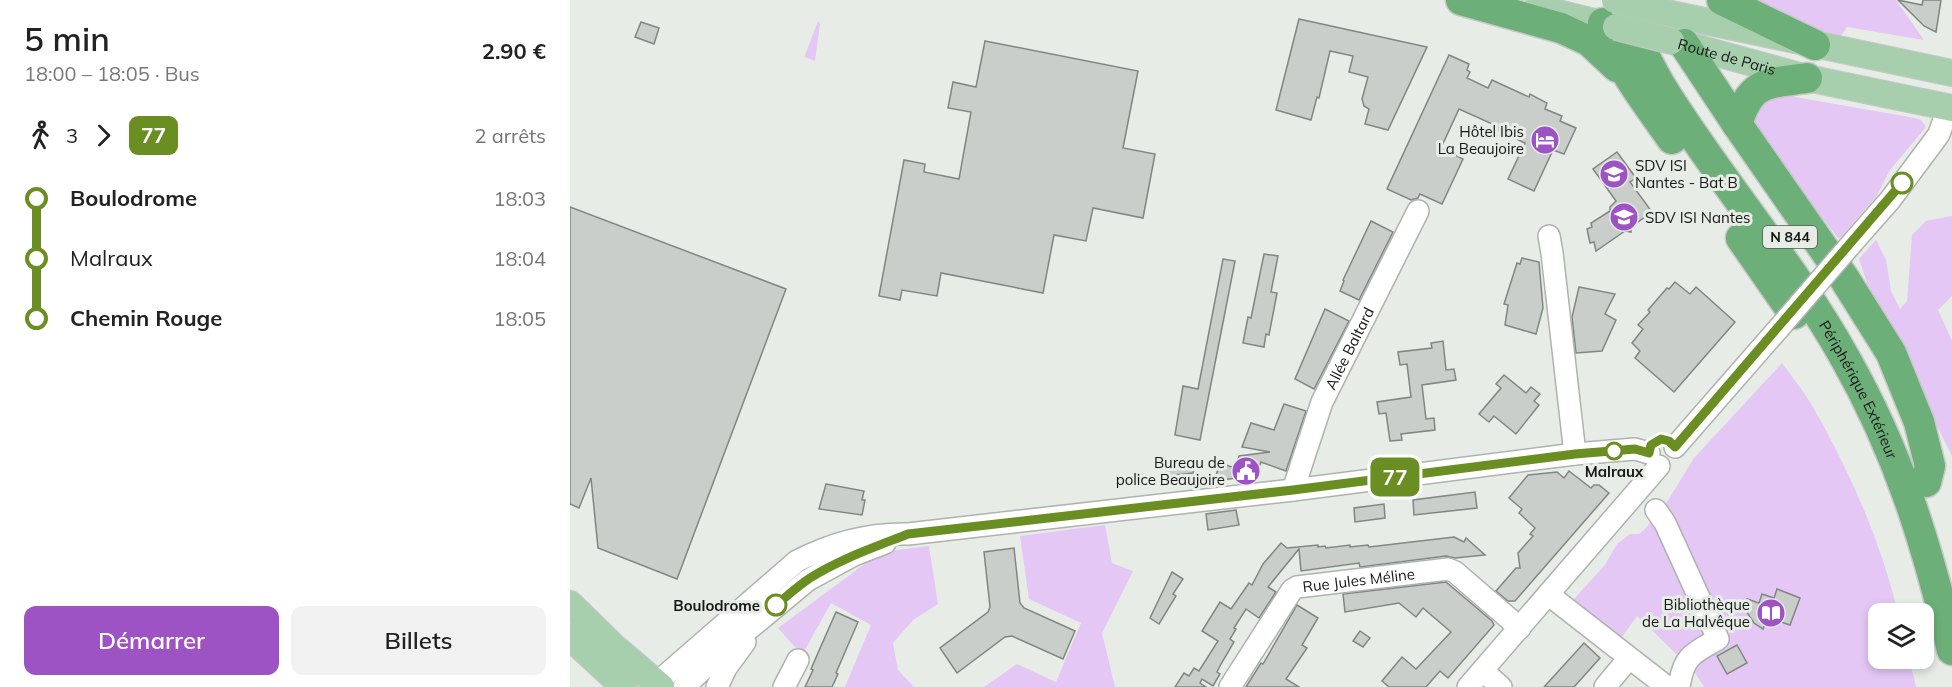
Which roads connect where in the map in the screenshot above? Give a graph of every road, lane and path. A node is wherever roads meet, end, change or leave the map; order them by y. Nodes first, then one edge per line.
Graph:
1 (1461, 0) edge
2 (1501, 0) edge
3 (1722, 0) edge
4 (1609, 10) edge
5 (1665, 18) edge
6 (1815, 45) junction
7 (1952, 73) edge
8 (1807, 78) junction
9 (1637, 89) junction
10 (1951, 101) edge
11 (1737, 124) junction
12 (1418, 211) dead end
13 (1549, 236) dead end
14 (1575, 454) junction
15 (1654, 459) junction
16 (1914, 481) junction
17 (1293, 490) junction
18 (1656, 510) dead end
19 (908, 534) junction
20 (1952, 565) edge
21 (1549, 594) junction
22 (570, 604) edge
23 (774, 606) junction
24 (1520, 628) junction
25 (570, 636) edge
26 (1952, 650) edge
27 (1629, 658) junction
28 (798, 660) dead end
29 (1483, 670) junction
30 (656, 685) edge
31 (1674, 686) edge
32 (624, 687) edge
33 (684, 687) edge
34 (717, 687) edge
35 (784, 687) edge
36 (1230, 687) edge
37 (1468, 687) edge
38 (1501, 687) edge
39 (1605, 687) edge

1 - 9 highway
2 - 4 main road, Route de Paris
3 - 6 highway
4 - 5 main road, Route de Paris, bridge
4 - 9 highway
4 - 16 highway, Périphérique Extérieur / N 844
5 - 6 main road, Route de Paris
5 - 8 main road, Route de Paris
5 - 11 highway
5 - 16 highway, N 844
6 - 7 main road, Route de Paris
8 - 10 main road, Route de Paris
8 - 11 highway
9 - 16 highway
10 - 15 street, bridge
11 - 16 highway
12 - 17 street, Allée Baltard
13 - 14 street
14 - 15 street
14 - 17 street
15 - 21 street
16 - 20 highway, N 844
16 - 26 highway, Périphérique Extérieur / N 844
17 - 19 street
18 - 31 street
19 - 23 street
19 - 30 street
21 - 24 street
21 - 27 street
22 - 30 main road
23 - 33 street
23 - 34 street
24 - 29 street
24 - 36 street, Rue Jules Méline
25 - 32 main road
27 - 31 street
27 - 39 street
28 - 35 street
29 - 37 street
29 - 38 street

